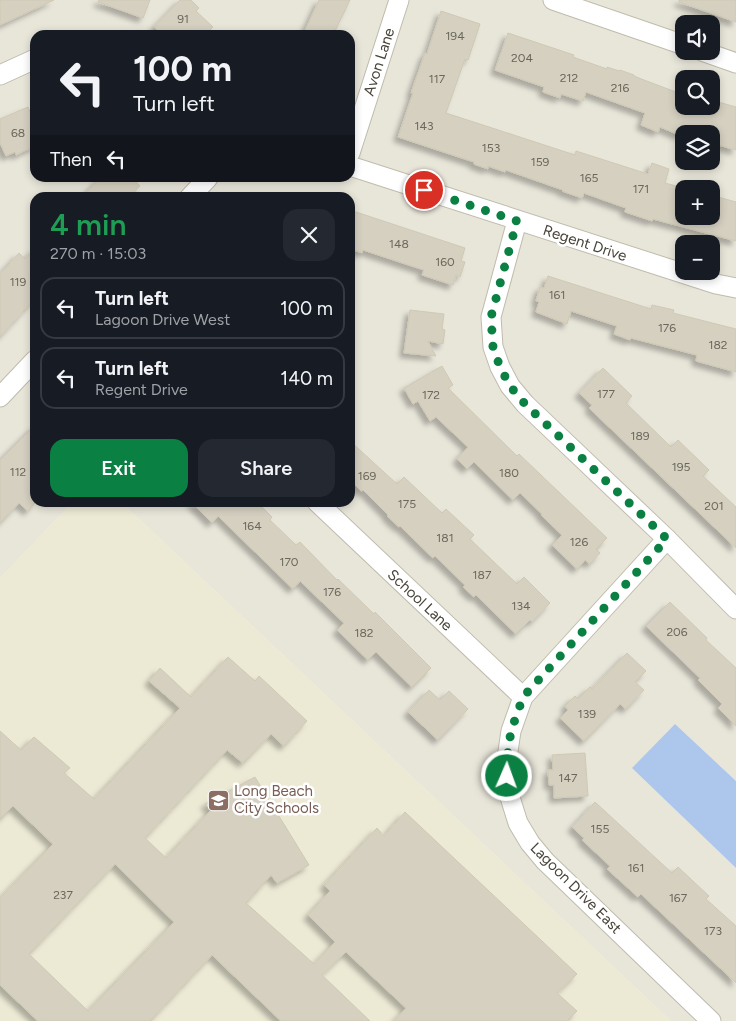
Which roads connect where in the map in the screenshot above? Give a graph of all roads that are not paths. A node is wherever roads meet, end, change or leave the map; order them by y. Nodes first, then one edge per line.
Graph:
1 (399, 0) edge
2 (553, 0) edge
3 (675, 42) edge
4 (720, 57) edge
5 (30, 62) edge
6 (736, 63) edge
7 (0, 75) edge
8 (355, 137) edge
9 (355, 168) edge
10 (204, 182) edge
11 (195, 192) edge
12 (517, 221) junction
13 (736, 288) edge
14 (30, 365) edge
15 (0, 397) edge
16 (322, 507) edge
17 (667, 539) junction
18 (736, 609) edge
19 (523, 697) junction
20 (711, 1021) edge

1 - 8 street, Avon Lane
2 - 3 street
4 - 6 street
5 - 7 street
9 - 12 street, Regent Drive
10 - 11 street
12 - 13 street, Regent Drive
12 - 17 street
14 - 15 street
16 - 19 street, School Lane
17 - 18 street
17 - 19 street, Lagoon Drive East
19 - 20 street, Lagoon Drive East

